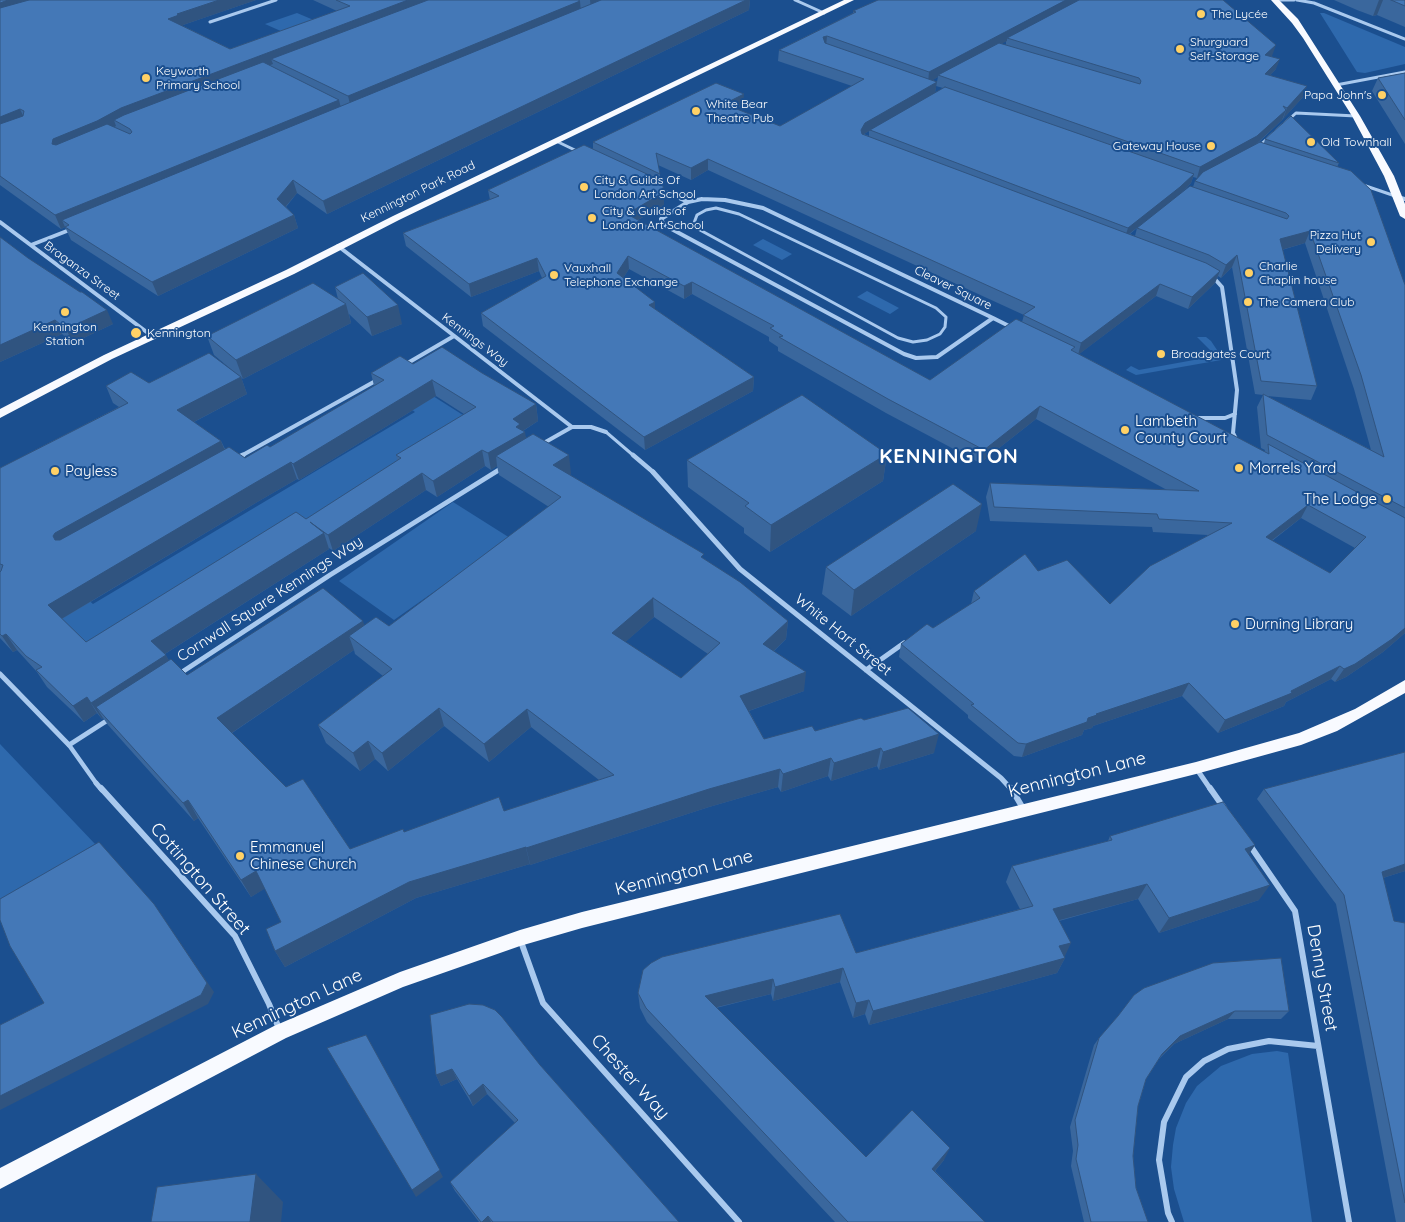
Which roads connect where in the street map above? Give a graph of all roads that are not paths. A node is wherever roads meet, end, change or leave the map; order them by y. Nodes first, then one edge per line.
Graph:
1 (276, 0) edge
2 (795, 0) edge
3 (850, 0) edge
4 (1275, 0) edge
5 (1295, 0) edge
6 (824, 13) junction
7 (210, 22) edge
8 (1405, 39) edge
9 (1405, 72) edge
10 (1336, 85) junction
11 (1356, 116) junction
12 (556, 141) junction
13 (1262, 153) edge
14 (587, 155) edge
15 (1355, 182) edge
16 (653, 186) edge
17 (1401, 197) edge
18 (688, 202) junction
19 (1405, 216) edge
20 (0, 222) edge
21 (77, 226) edge
22 (700, 230) joint
23 (31, 245) junction
24 (338, 246) junction
25 (1210, 275) edge
26 (993, 318) junction
27 (1019, 331) edge
28 (152, 336) junction
29 (454, 336) junction
30 (404, 365) edge
31 (381, 378) edge
32 (0, 414) edge
33 (1235, 414) junction
34 (1191, 415) edge
35 (1198, 418) junction
36 (1206, 422) edge
37 (572, 427) junction
38 (606, 432) joint
39 (1228, 435) edge
40 (1236, 439) junction
41 (1241, 442) edge
42 (538, 446) edge
43 (234, 459) edge
44 (505, 466) edge
45 (653, 472) joint
46 (904, 643) edge
47 (866, 670) junction
48 (0, 674) edge
49 (169, 680) edge
50 (1405, 686) edge
51 (119, 712) edge
52 (69, 745) junction
53 (1196, 768) junction
54 (96, 783) joint
55 (1024, 810) junction
56 (1229, 815) edge
57 (1245, 839) edge
58 (520, 938) junction
59 (280, 1032) junction
60 (1318, 1046) junction
61 (0, 1179) edge
62 (739, 1222) edge
63 (1172, 1222) edge
64 (1349, 1222) edge

1 - 7 street
2 - 6 street
3 - 6 highway, Kennington Park Road
4 - 5 street
4 - 10 highway
5 - 8 street
6 - 12 highway, Kennington Park Road
9 - 10 street
10 - 11 highway
11 - 13 street
11 - 17 highway
12 - 14 street
12 - 24 highway, Kennington Park Road
15 - 17 street
16 - 18 street, Cleaver Square
17 - 19 highway
18 - 26 street, Cleaver Square
18 - 26 street, Cleaver Square
20 - 23 street, Braganza Street
21 - 23 street
22 - 22 street, Cleaver Square
23 - 28 street, Braganza Street
24 - 28 highway, Kennington Park Road
24 - 29 street, Kennings Way
25 - 33 street
26 - 27 street
28 - 32 highway, Kennington Park Road
29 - 30 street
29 - 37 street, Kennings Way
31 - 43 street
33 - 35 street
33 - 40 street
34 - 35 street
35 - 36 street
37 - 38 street
37 - 42 street
38 - 45 street
39 - 40 street
40 - 41 street
44 - 49 street, Cornwall Square Kennings Way
45 - 47 street, White Hart Street
46 - 47 street
47 - 55 street, White Hart Street
48 - 52 street
50 - 53 highway, Kennington Lane
51 - 52 street
52 - 54 street
53 - 55 highway, Kennington Lane
53 - 56 street
54 - 59 street, Cottington Street
55 - 58 highway, Kennington Lane
57 - 60 street, Denny Street
58 - 59 highway, Kennington Lane
58 - 62 street, Chester Way
59 - 61 highway, Kennington Lane
60 - 63 street
60 - 64 street, Denny Street

